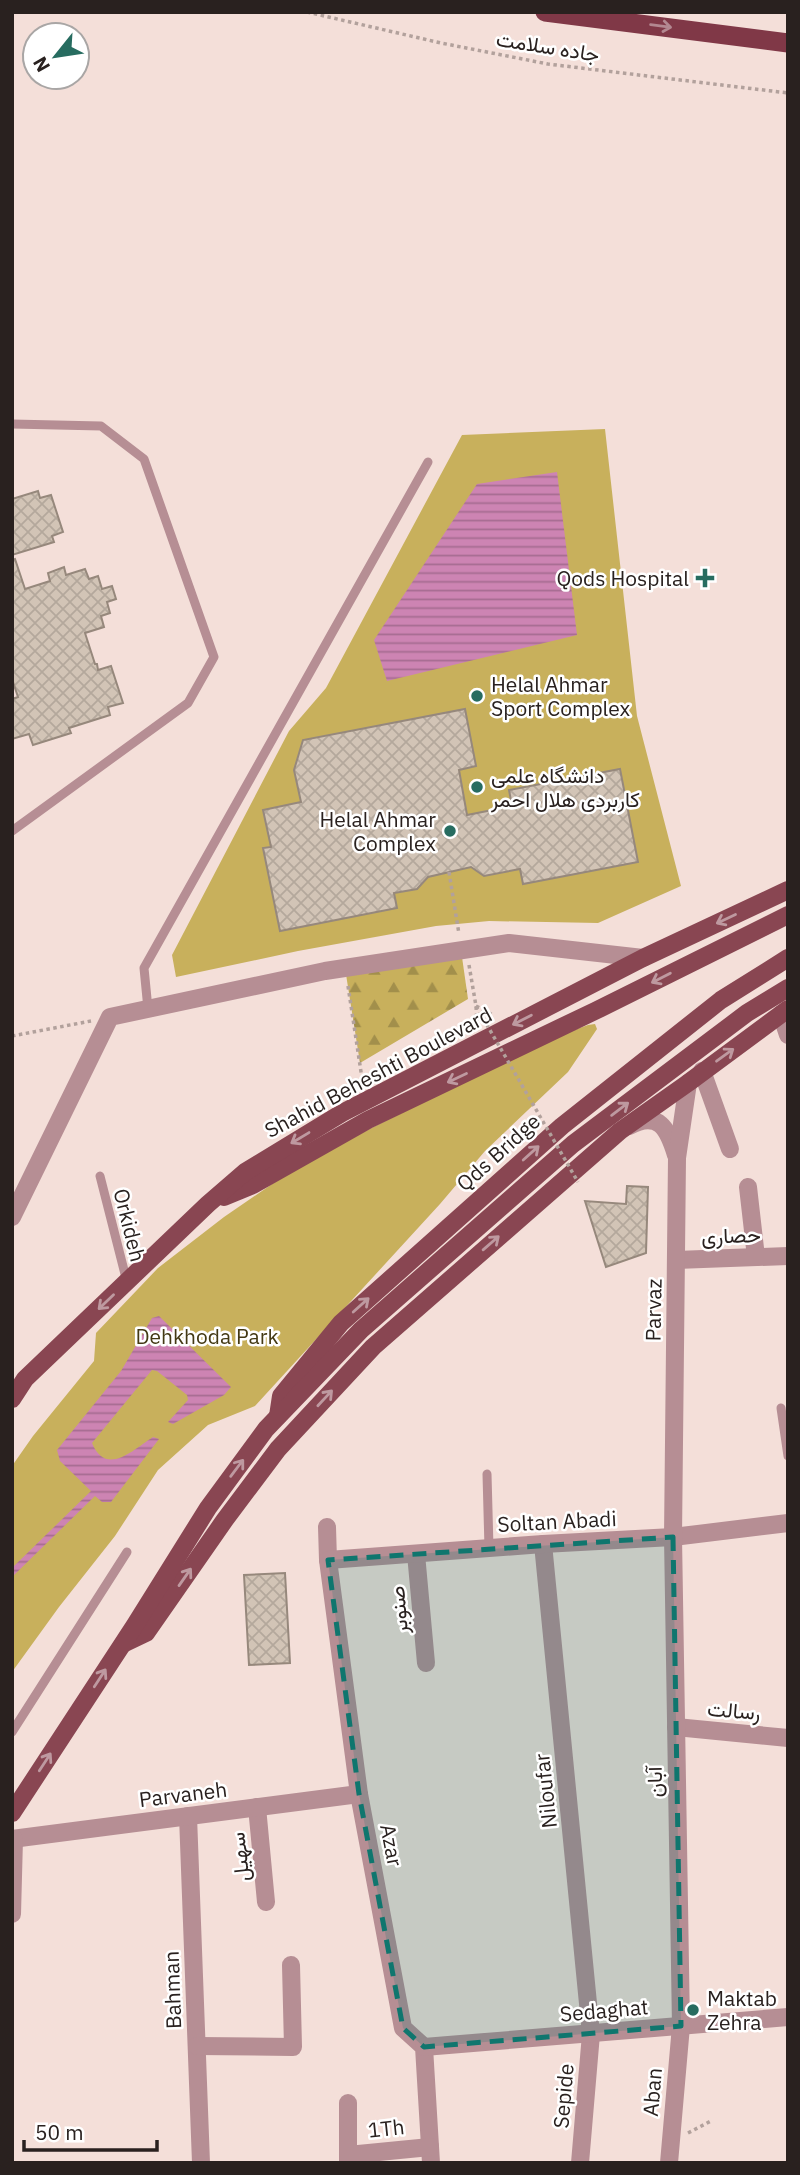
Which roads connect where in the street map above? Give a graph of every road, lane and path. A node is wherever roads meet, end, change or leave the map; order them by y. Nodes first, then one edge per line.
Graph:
1 (307, 12) edge
2 (545, 12) edge
3 (788, 43) edge
4 (788, 93) edge
5 (12, 424) edge
6 (428, 463) dead end
7 (12, 831) edge
8 (449, 872) dead end
9 (788, 890) edge
10 (788, 915) edge
11 (463, 950) junction
12 (643, 958) junction
13 (788, 958) edge
14 (345, 968) junction
15 (788, 988) edge
16 (148, 1009) junction
17 (784, 1012) edge
18 (110, 1017) junction
19 (788, 1035) edge
20 (12, 1036) edge
21 (695, 1077) junction
22 (366, 1101) junction
23 (620, 1130) junction
24 (730, 1149) dead end
25 (677, 1158) junction
26 (100, 1176) dead end
27 (578, 1182) dead end
28 (748, 1187) dead end
29 (208, 1204) junction
30 (12, 1217) edge
31 (788, 1256) edge
32 (756, 1257) junction
33 (676, 1260) junction
34 (127, 1282) junction
35 (12, 1399) edge
36 (781, 1408) dead end
37 (278, 1416) junction
38 (788, 1456) edge
39 (487, 1474) dead end
40 (788, 1523) edge
41 (327, 1527) dead end
42 (673, 1538) junction
43 (543, 1544) junction
44 (489, 1548) junction
45 (127, 1552) dead end
46 (416, 1553) junction
47 (328, 1560) junction
48 (122, 1645) junction
49 (426, 1663) dead end
50 (676, 1727) junction
51 (12, 1731) edge
52 (788, 1738) edge
53 (359, 1794) junction
54 (257, 1807) junction
55 (12, 1813) edge
56 (188, 1816) junction
57 (13, 1839) edge
58 (266, 1902) dead end
59 (12, 1914) edge
60 (291, 1965) dead end
61 (788, 2017) edge
62 (681, 2026) junction
63 (591, 2034) junction
64 (197, 2046) junction
65 (424, 2047) junction
66 (348, 2103) dead end
67 (430, 2155) edge
68 (348, 2159) edge
69 (201, 2163) edge
70 (580, 2163) edge
71 (669, 2163) edge

1 - 4 path, جاده سلامت
2 -> 3 highway
5 - 7 lane
6 - 16 lane
8 - 11 path
9 -> 12 main road, Shahid Beheshti Boulevard
10 -> 29 main road
11 - 12 street
11 - 14 street
11 - 27 path, bridge
12 -> 22 main road, Shahid Beheshti Boulevard
37 -> 13 main road, Qds Bridge
14 - 16 street
14 - 22 path
37 -> 15 main road, Qds Bridge
16 - 18 street
17 - 19 street
21 -> 17 main road
18 - 20 path
18 - 30 street
21 - 23 main road
21 - 24 street
21 - 25 street, Parvaz
22 -> 29 main road, Shahid Beheshti Boulevard
23 - 25 street
48 -> 23 main road
25 - 33 street, Parvaz
26 - 34 lane, Orkideh
28 - 32 street
29 - 34 main road, Shahid Beheshti Boulevard
31 - 32 street, حصاری
32 - 33 street, حصاری
33 - 42 street, Parvaz
34 -> 35 main road, Shahid Beheshti Boulevard
36 - 38 lane
48 -> 37 main road, Qds Bridge
39 - 44 lane
40 - 42 street, Soltan Abadi
41 - 47 street, Azar
42 - 43 street, Soltan Abadi
42 - 50 street, آبان
43 - 44 street, Soltan Abadi
43 - 63 street, Niloufar
44 - 46 street, Soltan Abadi
45 - 51 lane
46 - 47 street, Soltan Abadi
46 - 49 street, صنوبر
47 - 53 street, Azar
55 -> 48 main road
50 - 52 street, رسالت
50 - 62 street, آبان
53 - 54 street, Parvaneh
53 - 65 street, Azar
54 - 56 street, Parvaneh
54 - 58 street, سهیل
56 - 57 street, Parvaneh
56 - 64 street, Bahman
57 - 59 street
60 - 64 street
61 - 62 street, Sedaghat
62 - 63 street, Sedaghat
62 - 71 street, Aban
63 - 65 street, Sedaghat
63 - 70 street, Sepide
64 - 69 street, Bahman
65 - 67 street
66 - 68 street
67 - 68 street, 1Th

